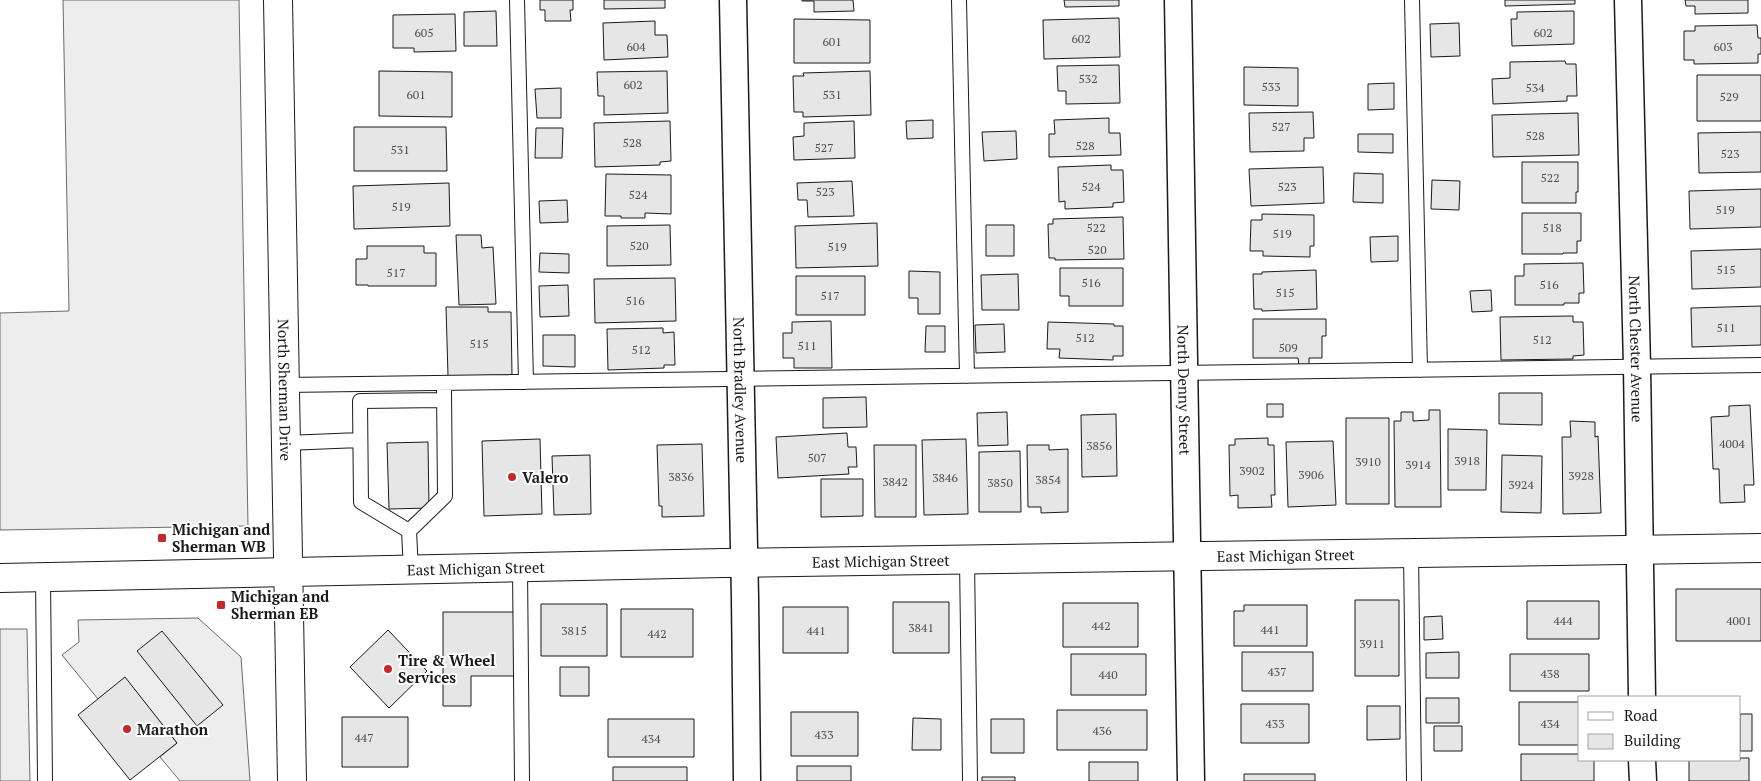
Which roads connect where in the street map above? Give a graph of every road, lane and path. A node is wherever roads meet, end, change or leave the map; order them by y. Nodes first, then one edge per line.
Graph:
1 (278, 0) edge
2 (517, 0) edge
3 (733, 0) edge
4 (959, 0) edge
5 (1178, 0) edge
6 (1412, 0) edge
7 (1628, 0) edge
8 (1761, 365) edge
9 (1637, 366) junction
10 (1420, 370) junction
11 (1185, 373) junction
12 (966, 376) junction
13 (741, 379) junction
14 (526, 382) junction
15 (444, 383) junction
16 (360, 384) junction
17 (285, 385) junction
18 (444, 400) junction
19 (360, 402) junction
20 (360, 440) junction
21 (286, 444) junction
22 (409, 531) junction
23 (1761, 548) edge
24 (1640, 550) junction
25 (1411, 553) junction
26 (1188, 556) junction
27 (967, 559) junction
28 (744, 563) junction
29 (520, 568) junction
30 (412, 570) junction
31 (289, 573) junction
32 (42, 577) junction
33 (0, 578) edge
34 (1642, 696) edge
35 (1642, 761) edge
36 (45, 781) edge
37 (292, 781) edge
38 (522, 781) edge
39 (747, 781) edge
40 (970, 781) edge
41 (1191, 781) edge
42 (1414, 781) edge
43 (1643, 781) edge

1 - 17 main road, North Sherman Drive
2 - 14 lane
3 - 13 street, North Bradley Avenue
4 - 12 lane
5 - 11 street, North Denny Street
6 - 10 lane
7 - 9 street, North Chester Avenue
8 - 9 lane
9 - 10 lane
9 - 24 street, North Chester Avenue
10 - 11 lane
11 - 12 lane
11 - 26 street, North Denny Street
12 - 13 lane
13 - 14 lane
13 - 28 street, North Bradley Avenue
14 - 15 lane
15 - 16 lane
15 - 18 lane
16 - 17 lane
16 - 19 lane
17 - 21 main road, North Sherman Drive
18 - 19 lane
18 - 22 lane
19 - 20 lane
20 - 21 lane
20 - 22 lane
21 - 31 main road, North Sherman Drive
22 - 30 lane
23 - 24 main road, East Michigan Street
24 - 25 main road, East Michigan Street
24 - 34 street, North Chester Avenue
25 - 26 main road, East Michigan Street
25 - 42 lane
26 - 27 main road, East Michigan Street
26 - 41 street, North Denny Street
27 - 28 main road, East Michigan Street
27 - 40 lane
28 - 29 main road, East Michigan Street
28 - 39 street, North Bradley Avenue
29 - 30 main road, East Michigan Street
29 - 38 lane
30 - 31 main road, East Michigan Street
31 - 32 main road, East Michigan Street
31 - 37 main road, North Sherman Drive
32 - 33 main road, East Michigan Street
32 - 36 lane
35 - 43 street

